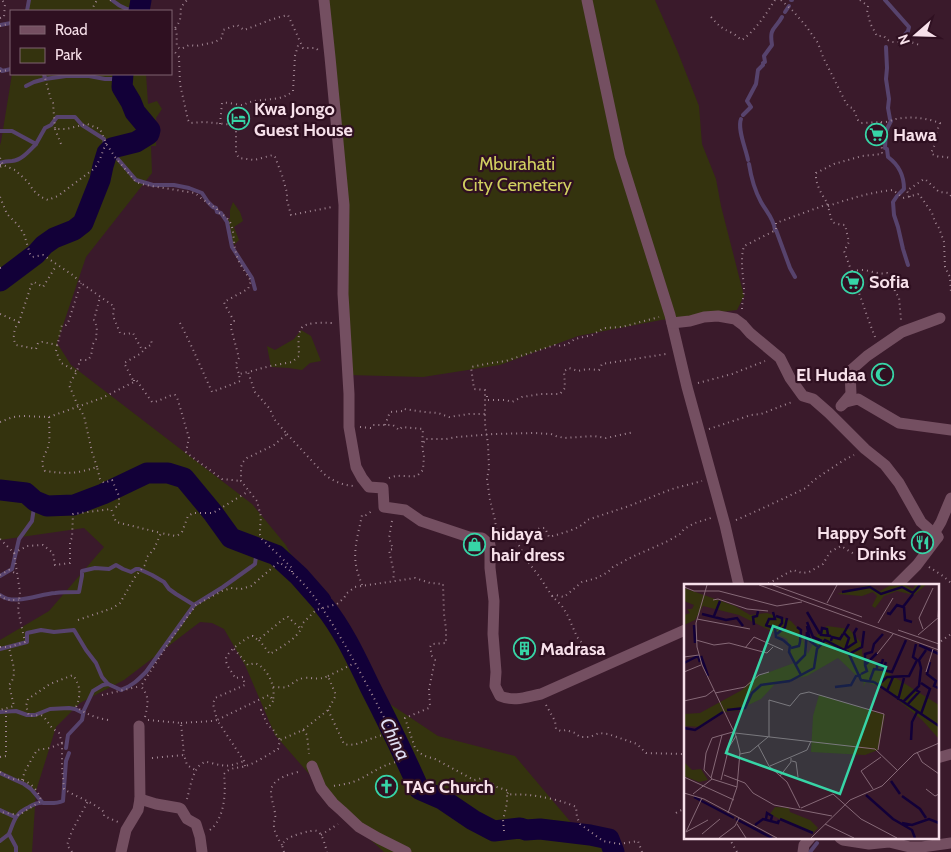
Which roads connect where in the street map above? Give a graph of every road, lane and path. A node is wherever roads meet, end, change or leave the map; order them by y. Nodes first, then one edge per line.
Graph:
1 (2, 0) edge
2 (110, 0) edge
3 (187, 0) edge
4 (324, 0) edge
5 (587, 0) edge
6 (775, 0) edge
7 (781, 0) edge
8 (860, 0) edge
9 (114, 2) dead end
10 (711, 16) dead end
11 (0, 18) edge
12 (175, 28) junction
13 (172, 29) edge
14 (300, 41) junction
15 (919, 46) dead end
16 (172, 50) edge
17 (330, 56) junction
18 (44, 75) edge
19 (881, 122) junction
20 (220, 124) junction
21 (55, 129) junction
22 (106, 142) junction
23 (61, 144) dead end
24 (0, 158) edge
25 (951, 159) edge
26 (1, 165) edge
27 (951, 196) edge
28 (0, 197) edge
29 (910, 197) junction
30 (344, 205) junction
31 (828, 205) junction
32 (57, 265) junction
33 (4, 267) dead end
34 (0, 268) edge
35 (852, 271) junction
36 (81, 283) junction
37 (951, 293) edge
38 (100, 297) junction
39 (0, 314) edge
40 (940, 318) dead end
41 (671, 319) junction
42 (19, 322) junction
43 (180, 323) dead end
44 (344, 324) junction
45 (744, 325) junction
46 (902, 332) junction
47 (151, 340) dead end
48 (58, 345) junction
49 (146, 348) junction
50 (879, 348) junction
51 (678, 351) junction
52 (780, 358) junction
53 (77, 371) junction
54 (248, 372) junction
55 (239, 374) junction
56 (134, 382) junction
57 (687, 387) junction
58 (485, 390) junction
59 (803, 396) junction
60 (78, 406) junction
61 (841, 406) junction
62 (829, 413) junction
63 (486, 414) junction
64 (49, 417) junction
65 (0, 422) edge
66 (385, 425) junction
67 (349, 427) junction
68 (951, 430) edge
69 (634, 432) dead end
70 (699, 432) junction
71 (287, 434) junction
72 (487, 435) junction
73 (422, 448) junction
74 (865, 449) junction
75 (97, 467) junction
76 (712, 478) junction
77 (241, 481) junction
78 (369, 487) junction
79 (384, 488) junction
80 (249, 491) junction
81 (951, 498) edge
82 (110, 508) junction
83 (389, 508) junction
84 (723, 520) junction
85 (161, 534) junction
86 (497, 534) junction
87 (938, 537) junction
88 (0, 539) edge
89 (516, 540) junction
90 (490, 545) junction
91 (14, 553) junction
92 (854, 554) dead end
93 (917, 565) junction
94 (292, 572) junction
95 (0, 574) edge
96 (17, 574) junction
97 (393, 581) junction
98 (951, 583) edge
99 (739, 584) edge
100 (768, 584) edge
101 (898, 584) edge
102 (362, 586) junction
103 (0, 596) edge
104 (552, 596) junction
105 (19, 600) junction
106 (323, 608) junction
107 (78, 620) dead end
108 (301, 629) junction
109 (684, 630) edge
110 (951, 634) edge
111 (258, 640) junction
112 (938, 643) edge
113 (0, 647) edge
114 (8, 647) junction
115 (234, 649) junction
116 (356, 662) junction
117 (586, 674) junction
118 (328, 676) junction
119 (141, 686) junction
120 (273, 687) junction
121 (541, 694) junction
122 (102, 695) dead end
123 (273, 700) junction
124 (6, 708) junction
125 (0, 710) edge
126 (328, 710) junction
127 (108, 720) dead end
128 (217, 720) junction
129 (181, 723) junction
130 (139, 726) dead end
131 (303, 730) junction
132 (392, 733) junction
133 (280, 740) junction
134 (62, 743) junction
135 (684, 754) edge
136 (951, 754) edge
137 (184, 755) junction
138 (0, 757) edge
139 (938, 758) edge
140 (140, 760) junction
141 (244, 761) junction
142 (245, 766) junction
143 (312, 766) junction
144 (195, 771) junction
145 (0, 772) edge
146 (22, 780) junction
147 (321, 788) junction
148 (507, 794) junction
149 (140, 799) junction
150 (88, 801) junction
151 (181, 809) junction
152 (684, 809) edge
153 (0, 812) edge
154 (676, 813) dead end
155 (350, 818) junction
156 (126, 830) junction
157 (504, 831) dead end
158 (321, 835) junction
159 (200, 837) junction
160 (730, 840) edge
161 (843, 840) edge
162 (951, 843) edge
163 (282, 845) junction
164 (72, 852) edge
165 (121, 852) edge
166 (202, 852) edge
167 (284, 852) edge
168 (327, 852) edge
169 (406, 852) edge
170 (642, 852) edge
171 (737, 852) edge

1 - 11 path
2 - 9 path
3 - 12 path
4 - 17 street
5 - 41 street
6 - 10 path
7 - 19 path
8 - 15 path
12 - 13 path
12 - 14 path
14 - 17 path
14 - 20 path
16 - 20 path
17 - 30 street
18 - 21 path
19 - 25 path
19 - 31 path
20 - 30 path
21 - 22 path
21 - 23 path
22 - 26 path
22 - 55 path
24 - 26 path
27 - 29 path
28 - 32 path
29 - 31 path
29 - 37 path
30 - 44 street
31 - 35 path
31 - 45 path
32 - 36 path
32 - 42 path
33 - 34 path
35 - 46 path
35 - 50 path
36 - 38 path
36 - 48 path
38 - 49 path
38 - 53 path
39 - 42 path
40 - 46 street
41 - 45 street
41 - 51 street
41 - 58 path
42 - 48 path
43 - 55 path
44 - 54 path
44 - 67 street
45 - 52 street
46 - 50 street
47 - 49 path
48 - 53 path
49 - 56 path
50 - 61 street
51 - 57 street
51 - 58 path
52 - 57 path
52 - 59 street
53 - 60 path
54 - 55 path
54 - 71 path
56 - 60 path
56 - 77 path
57 - 70 street
58 - 63 path
59 - 62 street
59 - 70 path
60 - 64 path
60 - 75 path
61 - 62 street
61 - 68 street
62 - 74 street
63 - 66 path
63 - 72 path
64 - 65 path
64 - 75 path
66 - 67 path
66 - 73 path
67 - 78 street
69 - 72 path
70 - 76 street
71 - 77 path
71 - 78 path
72 - 73 path
72 - 86 path
73 - 79 path
74 - 84 path
74 - 87 street
75 - 82 path
76 - 84 street
76 - 89 path
77 - 80 path
78 - 79 street
79 - 83 street
80 - 85 path
80 - 94 path
81 - 87 street
82 - 85 path
82 - 91 path
83 - 90 street
83 - 97 path
83 - 102 path
84 - 99 street
84 - 104 path
85 - 107 path
86 - 89 path
86 - 90 path
87 - 93 street
88 - 91 path
89 - 104 path
90 - 121 street
91 - 96 path
92 - 100 path
93 - 98 path
93 - 101 street
94 - 106 path
94 - 119 path
95 - 96 path
96 - 105 path
97 - 102 path
97 - 148 path
102 - 106 path
103 - 105 path
104 - 117 path
105 - 114 path
106 - 108 path
106 - 116 path
108 - 111 path
108 - 111 path
109 - 117 street
110 - 112 path
111 - 115 path
113 - 114 path
114 - 124 path
115 - 120 path
115 - 128 path
116 - 118 path
116 - 132 path
117 - 121 street
118 - 120 path
118 - 126 path
119 - 122 path
119 - 129 path
120 - 123 path
121 - 135 path
123 - 128 path
123 - 133 path
124 - 125 path
124 - 138 path
126 - 131 path
126 - 132 path
127 - 134 path
128 - 129 path
128 - 141 path
129 - 137 path
130 - 140 street
131 - 133 path
131 - 143 path
132 - 147 path
133 - 142 path
134 - 146 path
134 - 150 path
136 - 139 street
137 - 140 path
137 - 144 path
140 - 149 street
141 - 142 path
141 - 144 path
142 - 159 path
143 - 147 street
143 - 163 path
144 - 151 path
145 - 146 path
146 - 153 path
147 - 155 street
148 - 157 path
148 - 170 path
149 - 151 street
149 - 156 street
150 - 156 path
150 - 164 path
151 - 159 street
152 - 154 path
155 - 158 path
155 - 169 street
156 - 165 street
158 - 163 path
158 - 168 path
159 - 166 street
160 - 171 path
161 - 162 street
163 - 167 path

